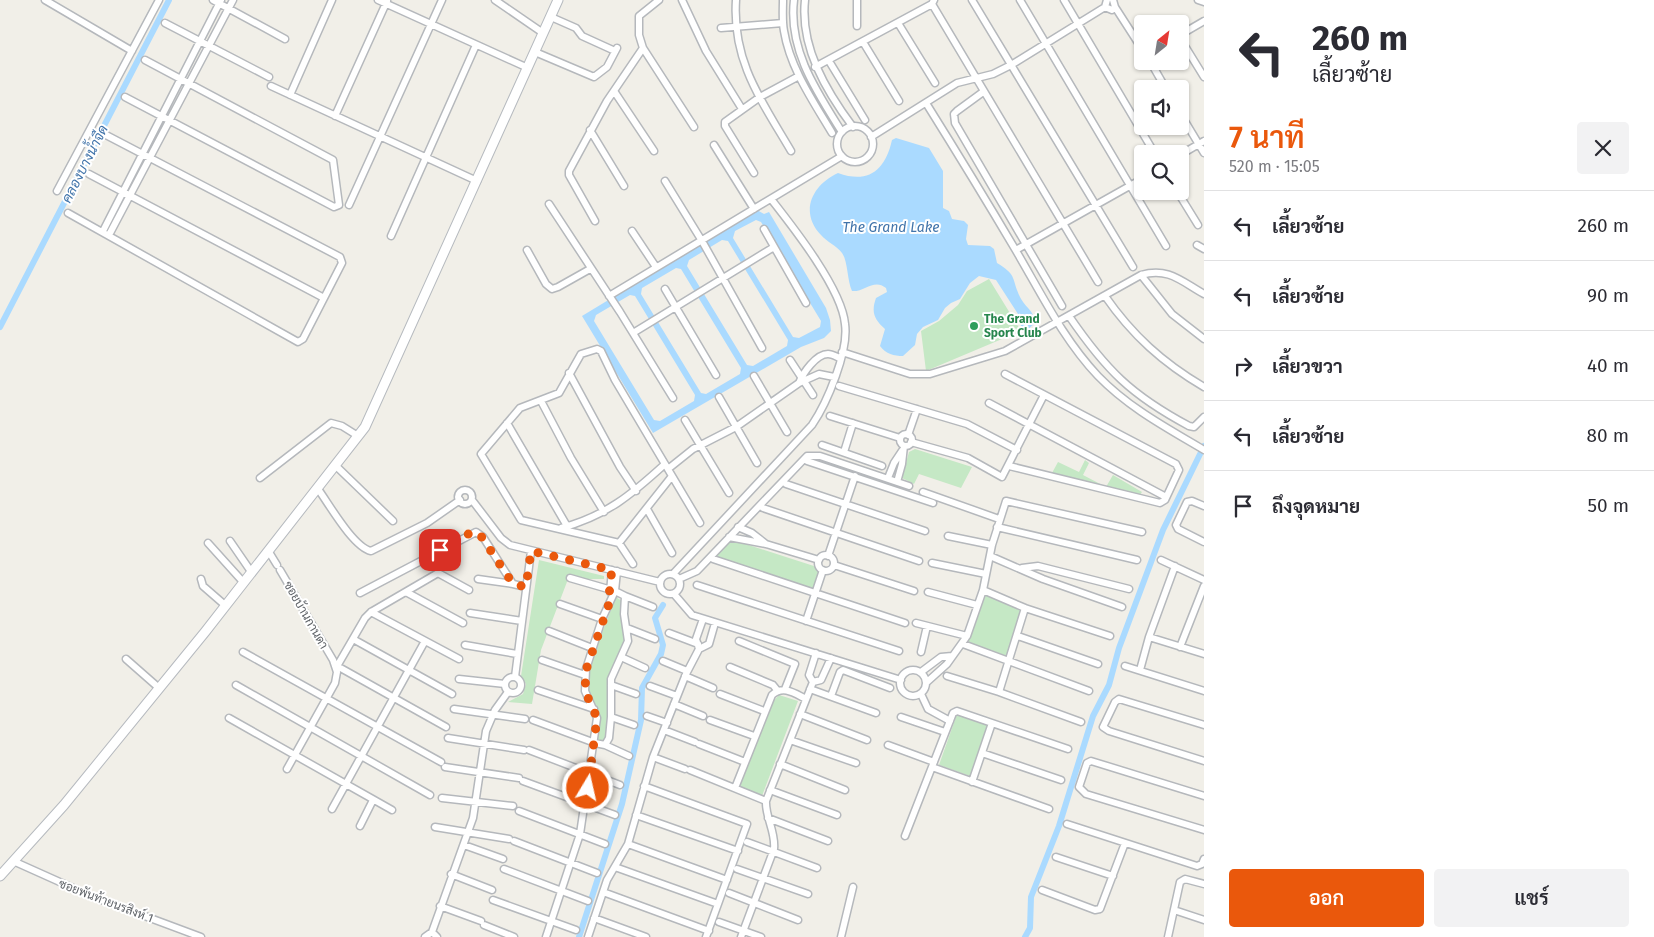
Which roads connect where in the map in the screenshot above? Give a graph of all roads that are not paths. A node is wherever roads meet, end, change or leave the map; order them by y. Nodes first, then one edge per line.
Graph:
1 (45, 0) edge
2 (159, 0) edge
3 (213, 0) edge
4 (233, 0) edge
5 (332, 0) edge
6 (378, 0) edge
7 (442, 0) edge
8 (495, 0) edge
9 (558, 0) edge
10 (659, 0) edge
11 (682, 0) edge
12 (736, 0) edge
13 (783, 0) edge
14 (794, 0) edge
15 (805, 0) edge
16 (857, 0) edge
17 (972, 0) edge
18 (1020, 0) edge
19 (1064, 0) edge
20 (1198, 0) edge
21 (220, 2) edge
22 (386, 2) edge
23 (933, 2) edge
24 (1204, 2) edge
25 (1106, 3) edge
26 (1114, 3) edge
27 (228, 8) junction
28 (551, 17) junction
29 (1204, 21) edge
30 (165, 23) dead end
31 (783, 23) junction
32 (898, 23) junction
33 (432, 24) junction
34 (1077, 24) junction
35 (857, 26) dead end
36 (721, 28) dead end
37 (736, 28) junction
38 (1189, 30) edge
39 (543, 33) junction
40 (1134, 36) edge
41 (285, 39) dead end
42 (200, 41) junction
43 (863, 42) junction
44 (1045, 43) junction
45 (476, 45) junction
46 (209, 46) junction
47 (642, 48) junction
48 (132, 51) junction
49 (535, 52) junction
50 (1189, 52) edge
51 (145, 60) dead end
52 (829, 61) junction
53 (1195, 62) junction
54 (1011, 65) junction
55 (815, 67) junction
56 (528, 68) junction
57 (1204, 68) edge
58 (799, 76) junction
59 (269, 77) dead end
60 (1204, 77) edge
61 (181, 78) junction
62 (976, 79) junction
63 (189, 82) junction
64 (935, 83) dead end
65 (271, 86) dead end
66 (614, 91) junction
67 (982, 92) junction
68 (290, 95) junction
69 (125, 97) dead end
70 (760, 98) junction
71 (900, 101) dead end
72 (926, 103) junction
73 (742, 109) junction
74 (335, 116) junction
75 (162, 117) junction
76 (865, 120) dead end
77 (169, 121) junction
78 (1189, 125) edge
79 (694, 127) dead end
80 (852, 127) junction
81 (590, 130) junction
82 (842, 132) junction
83 (832, 133) dead end
84 (106, 135) dead end
85 (380, 137) junction
86 (871, 137) junction
87 (1202, 143) edge
88 (714, 145) dead end
89 (1150, 145) edge
90 (654, 151) dead end
91 (791, 151) dead end
92 (1189, 151) edge
93 (1204, 153) edge
94 (142, 154) junction
95 (842, 156) junction
96 (425, 157) junction
97 (150, 158) junction
98 (754, 173) dead end
99 (89, 174) dead end
100 (477, 180) junction
101 (665, 181) dead end
102 (1134, 183) edge
103 (1129, 185) junction
104 (624, 186) dead end
105 (57, 190) dead end
106 (123, 192) junction
107 (130, 195) junction
108 (771, 199) junction
109 (1183, 200) edge
110 (549, 204) dead end
111 (1096, 204) junction
112 (349, 205) dead end
113 (754, 209) junction
114 (68, 213) dead end
115 (595, 221) dead end
116 (1063, 223) junction
117 (1198, 225) dead end
118 (764, 229) dead end
119 (632, 231) dead end
120 (106, 233) junction
121 (391, 236) dead end
122 (702, 242) junction
123 (1026, 245) junction
124 (1197, 245) dead end
125 (1166, 246) dead end
126 (774, 247) junction
127 (1204, 249) edge
128 (527, 250) dead end
129 (1016, 250) junction
130 (656, 267) junction
131 (1133, 267) dead end
132 (590, 269) junction
133 (1141, 275) junction
134 (723, 279) junction
135 (1098, 282) dead end
136 (665, 289) dead end
137 (1204, 294) edge
138 (609, 296) junction
139 (1106, 296) junction
140 (324, 298) junction
141 (806, 303) dead end
142 (677, 306) junction
143 (1062, 306) dead end
144 (1069, 316) junction
145 (1057, 322) junction
146 (634, 333) junction
147 (1204, 339) edge
148 (762, 348) dead end
149 (841, 355) junction
150 (790, 360) dead end
151 (569, 373) junction
152 (1005, 374) dead end
153 (716, 375) dead end
154 (754, 376) dead end
155 (834, 377) junction
156 (802, 381) junction
157 (839, 386) dead end
158 (1204, 387) edge
159 (813, 395) dead end
160 (1044, 395) junction
161 (718, 397) dead end
162 (672, 398) dead end
163 (541, 401) junction
164 (989, 403) dead end
165 (771, 404) junction
166 (917, 409) junction
167 (830, 416) dead end
168 (1204, 417) edge
169 (685, 420) dead end
170 (507, 423) junction
171 (852, 423) junction
172 (1030, 425) junction
173 (736, 427) junction
174 (788, 432) dead end
175 (908, 435) junction
176 (358, 436) junction
177 (900, 438) junction
178 (912, 442) junction
179 (700, 444) junction
180 (822, 445) dead end
181 (903, 448) junction
182 (1017, 450) junction
183 (1204, 450) edge
184 (844, 452) junction
185 (807, 461) dead end
186 (757, 463) dead end
187 (336, 466) junction
188 (882, 466) dead end
189 (1009, 466) junction
190 (668, 470) junction
191 (855, 476) junction
192 (260, 478) dead end
193 (888, 478) junction
194 (897, 482) junction
195 (786, 484) dead end
196 (909, 486) dead end
197 (318, 489) junction
198 (636, 491) junction
199 (923, 492) dead end
200 (729, 493) dead end
201 (1166, 497) junction
202 (460, 500) junction
203 (472, 500) junction
204 (933, 503) dead end
205 (846, 504) junction
206 (1204, 506) edge
207 (763, 508) dead end
208 (647, 509) junction
209 (604, 512) junction
210 (999, 519) junction
211 (393, 521) dead end
212 (700, 523) dead end
213 (563, 527) junction
214 (738, 527) junction
215 (997, 527) junction
216 (925, 531) dead end
217 (1142, 532) dead end
218 (836, 533) junction
219 (729, 536) junction
220 (948, 536) dead end
221 (230, 542) dead end
222 (1204, 542) edge
223 (208, 543) dead end
224 (619, 543) junction
225 (766, 544) junction
226 (992, 545) junction
227 (531, 551) junction
228 (269, 552) junction
229 (672, 553) dead end
230 (828, 556) junction
231 (990, 556) junction
232 (713, 559) dead end
233 (819, 560) junction
234 (1137, 560) dead end
235 (1161, 560) dead end
236 (919, 561) dead end
237 (932, 563) dead end
238 (633, 564) dead end
239 (834, 565) junction
240 (1175, 566) junction
241 (1020, 568) junction
242 (614, 570) junction
243 (824, 570) junction
244 (252, 573) junction
245 (673, 574) junction
246 (986, 574) junction
247 (570, 578) dead end
248 (201, 579) dead end
249 (478, 579) dead end
250 (679, 580) junction
251 (1204, 580) edge
252 (660, 582) junction
253 (244, 583) junction
254 (513, 584) junction
255 (697, 585) dead end
256 (1204, 586) edge
257 (526, 587) junction
258 (1128, 589) dead end
259 (469, 590) dead end
260 (983, 590) junction
261 (914, 591) dead end
262 (406, 592) junction
263 (612, 592) junction
264 (928, 592) dead end
265 (360, 593) dead end
266 (816, 593) junction
267 (674, 594) junction
268 (625, 596) junction
269 (560, 604) dead end
270 (977, 605) junction
271 (226, 606) junction
272 (653, 607) dead end
273 (1122, 607) dead end
274 (1025, 608) junction
275 (371, 612) junction
276 (470, 613) dead end
277 (602, 619) junction
278 (702, 619) junction
279 (522, 621) junction
280 (806, 621) junction
281 (916, 622) dead end
282 (463, 623) dead end
283 (715, 623) junction
284 (905, 623) dead end
285 (927, 626) junction
286 (627, 628) junction
287 (549, 631) dead end
288 (669, 633) dead end
289 (967, 636) junction
290 (1018, 636) junction
291 (1110, 636) dead end
292 (1149, 637) junction
293 (353, 639) junction
294 (655, 639) dead end
295 (425, 641) junction
296 (739, 641) dead end
297 (963, 644) junction
298 (465, 645) dead end
299 (698, 646) junction
300 (1180, 647) junction
301 (592, 648) junction
302 (899, 651) dead end
303 (243, 652) dead end
304 (921, 652) dead end
305 (816, 653) junction
306 (518, 654) junction
307 (1204, 654) edge
308 (952, 656) junction
309 (621, 657) junction
310 (830, 658) junction
311 (459, 659) dead end
312 (126, 660) dead end
313 (542, 660) dead end
314 (663, 661) dead end
315 (1009, 663) junction
316 (1098, 664) dead end
317 (336, 665) junction
318 (1125, 666) dead end
319 (730, 667) dead end
320 (644, 668) dead end
321 (409, 670) junction
322 (1140, 670) junction
323 (921, 672) junction
324 (686, 673) junction
325 (585, 675) junction
326 (947, 676) dead end
327 (515, 677) junction
328 (458, 679) dead end
329 (900, 680) junction
330 (926, 682) junction
331 (505, 684) junction
332 (236, 685) dead end
333 (610, 685) junction
334 (812, 685) junction
335 (650, 686) dead end
336 (159, 688) junction
337 (713, 688) dead end
338 (890, 688) dead end
339 (538, 690) dead end
340 (781, 690) junction
341 (1089, 691) dead end
342 (1204, 691) edge
343 (508, 692) junction
344 (999, 692) junction
345 (452, 694) dead end
346 (636, 694) dead end
347 (720, 694) dead end
348 (921, 694) junction
349 (677, 696) junction
350 (831, 696) junction
351 (393, 698) junction
352 (326, 699) junction
353 (806, 699) junction
354 (674, 704) junction
355 (454, 709) dead end
356 (594, 709) junction
357 (764, 711) junction
358 (876, 713) dead end
359 (800, 714) junction
360 (493, 715) junction
361 (647, 716) dead end
362 (703, 716) dead end
363 (611, 717) junction
364 (901, 717) dead end
365 (229, 718) dead end
366 (525, 719) dead end
367 (533, 720) dead end
368 (710, 720) dead end
369 (950, 721) junction
370 (1081, 722) dead end
371 (992, 723) junction
372 (634, 725) dead end
373 (1204, 725) edge
374 (665, 726) junction
375 (311, 727) junction
376 (446, 727) dead end
377 (377, 728) junction
378 (945, 732) junction
379 (754, 736) junction
380 (448, 738) dead end
381 (790, 740) junction
382 (867, 740) dead end
383 (595, 743) junction
384 (483, 744) junction
385 (605, 745) junction
386 (888, 745) dead end
387 (1068, 749) dead end
388 (982, 753) junction
389 (361, 755) junction
390 (294, 756) junction
391 (629, 756) dead end
392 (653, 757) junction
393 (1204, 761) edge
394 (745, 762) junction
395 (856, 763) dead end
396 (780, 764) junction
397 (933, 764) junction
398 (286, 769) dead end
399 (479, 772) junction
400 (590, 773) junction
401 (1061, 780) dead end
402 (972, 782) junction
403 (345, 784) junction
404 (620, 785) dead end
405 (644, 786) junction
406 (735, 788) junction
407 (770, 790) junction
408 (845, 790) dead end
409 (430, 794) dead end
410 (1204, 796) edge
411 (442, 798) dead end
412 (373, 800) junction
413 (766, 801) junction
414 (475, 802) junction
415 (586, 804) junction
416 (513, 806) dead end
417 (332, 809) dead end
418 (1049, 809) dead end
419 (392, 810) dead end
420 (519, 811) dead end
421 (636, 815) junction
422 (837, 815) dead end
423 (615, 816) dead end
424 (768, 818) junction
425 (1067, 824) dead end
426 (360, 826) dead end
427 (434, 827) dead end
428 (1204, 830) edge
429 (468, 834) junction
430 (580, 834) junction
431 (905, 836) dead end
432 (747, 842) dead end
433 (828, 842) dead end
434 (1125, 843) junction
435 (605, 844) dead end
436 (628, 844) junction
437 (464, 845) junction
438 (738, 851) junction
439 (773, 851) junction
440 (1056, 857) dead end
441 (503, 859) dead end
442 (1204, 859) edge
443 (13, 861) junction
444 (572, 863) junction
445 (614, 867) junction
446 (737, 868) dead end
447 (817, 868) dead end
448 (504, 869) dead end
449 (597, 873) dead end
450 (451, 874) junction
451 (0, 876) edge
452 (1113, 876) junction
453 (763, 878) junction
454 (727, 880) junction
455 (1204, 884) edge
456 (853, 888) dead end
457 (492, 890) dead end
458 (1042, 890) dead end
459 (563, 891) junction
460 (603, 892) junction
461 (729, 893) dead end
462 (808, 894) dead end
463 (493, 900) dead end
464 (588, 901) dead end
465 (754, 903) junction
466 (718, 904) junction
467 (440, 906) junction
468 (1174, 910) junction
469 (594, 918) junction
470 (798, 920) dead end
471 (1204, 920) edge
472 (552, 921) junction
473 (719, 922) dead end
474 (576, 930) dead end
475 (432, 932) junction
476 (707, 934) edge
477 (742, 934) edge
478 (201, 937) edge
479 (425, 937) edge
480 (438, 937) edge
481 (514, 937) edge
482 (546, 937) edge
483 (588, 937) edge
484 (646, 937) edge
485 (760, 937) edge
486 (841, 937) edge
487 (1168, 937) edge

1 - 48 street
2 - 48 street
3 - 21 street
4 - 27 street
5 - 68 street
6 - 22 street
7 - 33 street
8 - 39 street
9 - 28 street
10 - 47 street
11 - 73 street
12 - 37 street
13 - 31 street
14 - 82 street
15 - 55 street
16 - 35 street
17 - 54 street
18 - 44 street
19 - 34 street
20 - 24 street
21 - 27 street
21 - 42 street
22 - 33 street
22 - 74 street
23 - 32 street
23 - 62 street
25 - 26 street
25 - 34 street
26 - 40 street
27 - 41 street
27 - 46 street
28 - 39 street
28 - 49 street
29 - 38 street
30 - 42 street
31 - 37 street
31 - 58 street
32 - 43 street
32 - 64 street
33 - 45 street
33 - 85 street
34 - 44 street
34 - 89 street
36 - 37 street
37 - 70 street
39 - 49 street
42 - 46 street
42 - 61 street
43 - 52 street
43 - 71 street
44 - 54 street
44 - 103 street
45 - 56 street
45 - 96 street
46 - 59 street
46 - 63 street
47 - 66 street
47 - 79 street
48 - 105 street
49 - 56 street
50 - 53 street
51 - 61 street
52 - 55 street
52 - 76 street
53 - 57 street
53 - 60 street
54 - 62 street
54 - 111 street
55 - 80 street
56 - 100 street
58 - 70 street
58 - 83 street
61 - 63 street
61 - 75 street
62 - 67 street
62 - 72 street
63 - 77 street
63 - 77 street
65 - 68 street
66 - 81 street
66 - 90 street
67 - 116 street
67 - 123 street
68 - 74 street
69 - 75 street
70 - 73 street
70 - 91 street
72 - 86 street
72 - 129 street
73 - 98 street
74 - 85 street
75 - 77 street
75 - 94 street
77 - 97 street
78 - 87 street
80 - 82 street
80 - 86 street
81 - 104 street
81 - 115 street
82 - 95 street
84 - 94 street
85 - 96 street
85 - 112 street
86 - 95 street
87 - 92 street
87 - 93 street
88 - 113 street
94 - 97 street
94 - 106 street
95 - 108 street
96 - 100 street
96 - 121 street
97 - 107 street
97 - 140 street
99 - 106 street
100 - 176 street
101 - 122 street
102 - 103 street
103 - 111 street
103 - 125 street
106 - 107 street
106 - 120 street
107 - 120 street
107 - 140 street
108 - 113 street
108 - 149 street
109 - 117 street
110 - 132 street
111 - 116 street
111 - 131 street
113 - 122 street
114 - 120 street
116 - 123 street
116 - 135 street
118 - 126 street
119 - 130 street
120 - 140 street
122 - 130 street
122 - 134 street
123 - 129 street
123 - 143 street
124 - 127 street
126 - 134 street
126 - 141 street
128 - 132 street
129 - 145 street
130 - 138 street
132 - 138 street
133 - 137 street
133 - 139 street
133 - 147 street
134 - 142 street
134 - 148 street
136 - 142 street
138 - 146 street
139 - 144 street
139 - 158 street
142 - 146 street
142 - 153 street
144 - 145 street
144 - 168 street
145 - 149 street
145 - 183 street
146 - 162 street
149 - 155 street
149 - 156 street
150 - 156 street
151 - 163 street
151 - 190 street
151 - 198 street
152 - 160 street
154 - 165 street
155 - 156 street
155 - 245 street
156 - 159 street
156 - 165 street
157 - 166 street
160 - 172 street
160 - 201 street
161 - 173 street
163 - 170 street
163 - 209 street
164 - 172 street
165 - 173 street
165 - 174 street
166 - 175 street
166 - 182 street
167 - 171 street
169 - 179 street
170 - 213 street
170 - 213 street
171 - 177 street
171 - 184 street
172 - 182 street
172 - 201 street
173 - 179 street
173 - 186 street
175 - 177 street
175 - 178 street
176 - 187 street
176 - 192 street
177 - 181 street
178 - 181 street
178 - 189 street
179 - 190 street
179 - 200 street
180 - 184 street
181 - 193 street
181 - 194 street
182 - 189 street
184 - 188 street
185 - 191 street
187 - 197 street
187 - 211 street
189 - 201 street
190 - 198 street
190 - 208 street
190 - 212 street
191 - 204 street
191 - 205 street
193 - 194 street
193 - 214 street
194 - 196 street
195 - 205 street
197 - 202 street
197 - 228 street
198 - 209 street
199 - 210 street
202 - 203 street
202 - 203 street
203 - 227 street
205 - 216 street
205 - 218 street
206 - 222 street
207 - 218 street
208 - 224 street
208 - 229 street
209 - 213 street
210 - 215 street
210 - 217 street
213 - 224 street
214 - 219 street
214 - 225 street
215 - 226 street
215 - 234 street
218 - 230 street
218 - 236 street
219 - 225 street
219 - 250 street
220 - 226 street
221 - 244 street
223 - 253 street
224 - 238 street
225 - 233 street
226 - 231 street
227 - 242 street
227 - 257 street
228 - 244 street
228 - 317 street, ซอยบ้านกานดา
230 - 233 street
230 - 239 street
231 - 241 street
231 - 246 street
232 - 266 street
233 - 243 street
235 - 240 street
237 - 246 street
239 - 243 street
239 - 261 street
240 - 251 street
240 - 292 street
241 - 258 street
241 - 273 street
242 - 252 street
242 - 263 street
243 - 266 street
244 - 253 street
245 - 250 street
245 - 252 street
246 - 260 street
247 - 263 street
248 - 271 street
249 - 254 street
250 - 267 street
252 - 267 street
253 - 271 street
254 - 257 street
254 - 265 street
255 - 280 street
256 - 300 street
257 - 279 street
259 - 262 street
260 - 270 street
260 - 274 street
262 - 275 street
262 - 282 street
263 - 268 street
263 - 277 street
264 - 270 street
266 - 280 street
266 - 284 street
267 - 278 street
268 - 272 street
268 - 286 street
269 - 277 street
270 - 289 street
271 - 336 street
274 - 290 street
274 - 291 street
275 - 293 street
275 - 295 street
276 - 279 street
277 - 301 street
278 - 283 street
278 - 299 street
279 - 306 street
280 - 302 street
281 - 285 street
283 - 299 street
283 - 305 street
285 - 289 street
285 - 304 street
286 - 294 street
286 - 309 street
287 - 301 street
288 - 299 street
289 - 297 street
290 - 315 street
290 - 316 street
292 - 300 street
292 - 322 street
293 - 317 street
293 - 321 street
295 - 311 street
295 - 321 street
296 - 340 street
297 - 308 street
297 - 315 street
298 - 306 street
299 - 324 street
300 - 307 street
301 - 325 street
303 - 352 street
305 - 310 street
305 - 334 street
306 - 327 street
308 - 323 street
308 - 330 street
309 - 320 street
309 - 333 street
310 - 329 street
310 - 334 street
312 - 336 street
313 - 325 street
314 - 324 street
315 - 341 street
315 - 344 street
317 - 351 street
317 - 352 street
318 - 322 street
319 - 340 street
321 - 345 street
321 - 351 street
322 - 342 street
323 - 329 street
323 - 330 street
324 - 337 street
324 - 349 street
325 - 356 street
326 - 344 street
327 - 331 street
327 - 343 street
328 - 331 street
329 - 348 street
330 - 348 street
331 - 343 street
332 - 375 street
333 - 346 street
333 - 363 street
334 - 350 street
334 - 353 street
335 - 349 street
336 - 443 street
338 - 350 street
339 - 356 street
340 - 353 street
340 - 357 street
343 - 360 street
344 - 370 street
347 - 357 street
348 - 369 street
349 - 354 street
350 - 358 street
351 - 376 street
351 - 377 street
352 - 375 street
352 - 377 street
353 - 359 street
354 - 362 street
354 - 374 street
355 - 360 street
356 - 383 street
357 - 379 street
359 - 381 street
359 - 382 street
360 - 366 street
360 - 384 street
361 - 374 street
363 - 372 street
363 - 385 street
364 - 378 street
365 - 390 street
367 - 383 street
368 - 379 street
369 - 371 street
369 - 378 street
371 - 387 street
371 - 388 street
373 - 393 street
374 - 392 street
374 - 394 street
375 - 389 street
375 - 390 street
377 - 389 street
377 - 399 street
378 - 397 street
379 - 394 street
380 - 384 street
381 - 395 street
381 - 396 street
383 - 385 street
383 - 400 street
384 - 399 street
384 - 400 street
385 - 391 street
386 - 397 street
388 - 401 street
388 - 402 street
389 - 403 street
389 - 409 street
390 - 398 street
390 - 403 street
392 - 405 street
392 - 406 street
394 - 406 street
396 - 407 street
396 - 408 street
397 - 402 street
397 - 431 street
399 - 414 street
399 - 415 street
400 - 404 street
400 - 415 street
402 - 418 street
403 - 412 street
403 - 417 street
405 - 421 street
405 - 438 street
406 - 413 street
407 - 413 street
407 - 422 street
410 - 428 street
411 - 414 street
412 - 419 street
412 - 426 street
413 - 424 street
414 - 416 street
414 - 429 street
415 - 423 street
415 - 430 street
420 - 430 street
421 - 436 street
421 - 438 street
424 - 433 street
424 - 439 street
425 - 434 street
427 - 429 street
429 - 437 street
429 - 444 street
430 - 435 street
430 - 444 street
432 - 439 street
434 - 442 street
434 - 452 street
436 - 445 street
436 - 454 street
437 - 441 street
437 - 450 street
438 - 454 street
439 - 447 street
439 - 453 street
440 - 452 street
443 - 451 street
443 - 478 street, ซอยพันท้ายนรสิงห์ 1
444 - 449 street
444 - 459 street
445 - 460 street
445 - 466 street
446 - 453 street
448 - 459 street
450 - 457 street
450 - 467 street
452 - 458 street
453 - 462 street
453 - 465 street
454 - 466 street
455 - 468 street
456 - 486 street
459 - 464 street
459 - 472 street
460 - 469 street
460 - 476 street
461 - 465 street
463 - 472 street
465 - 470 street
465 - 477 street
466 - 476 street
467 - 475 street
467 - 481 street
468 - 471 street
468 - 487 street
469 - 483 street
469 - 484 street
472 - 474 street
472 - 482 street
473 - 477 street
475 - 479 street
475 - 480 street
477 - 485 street

